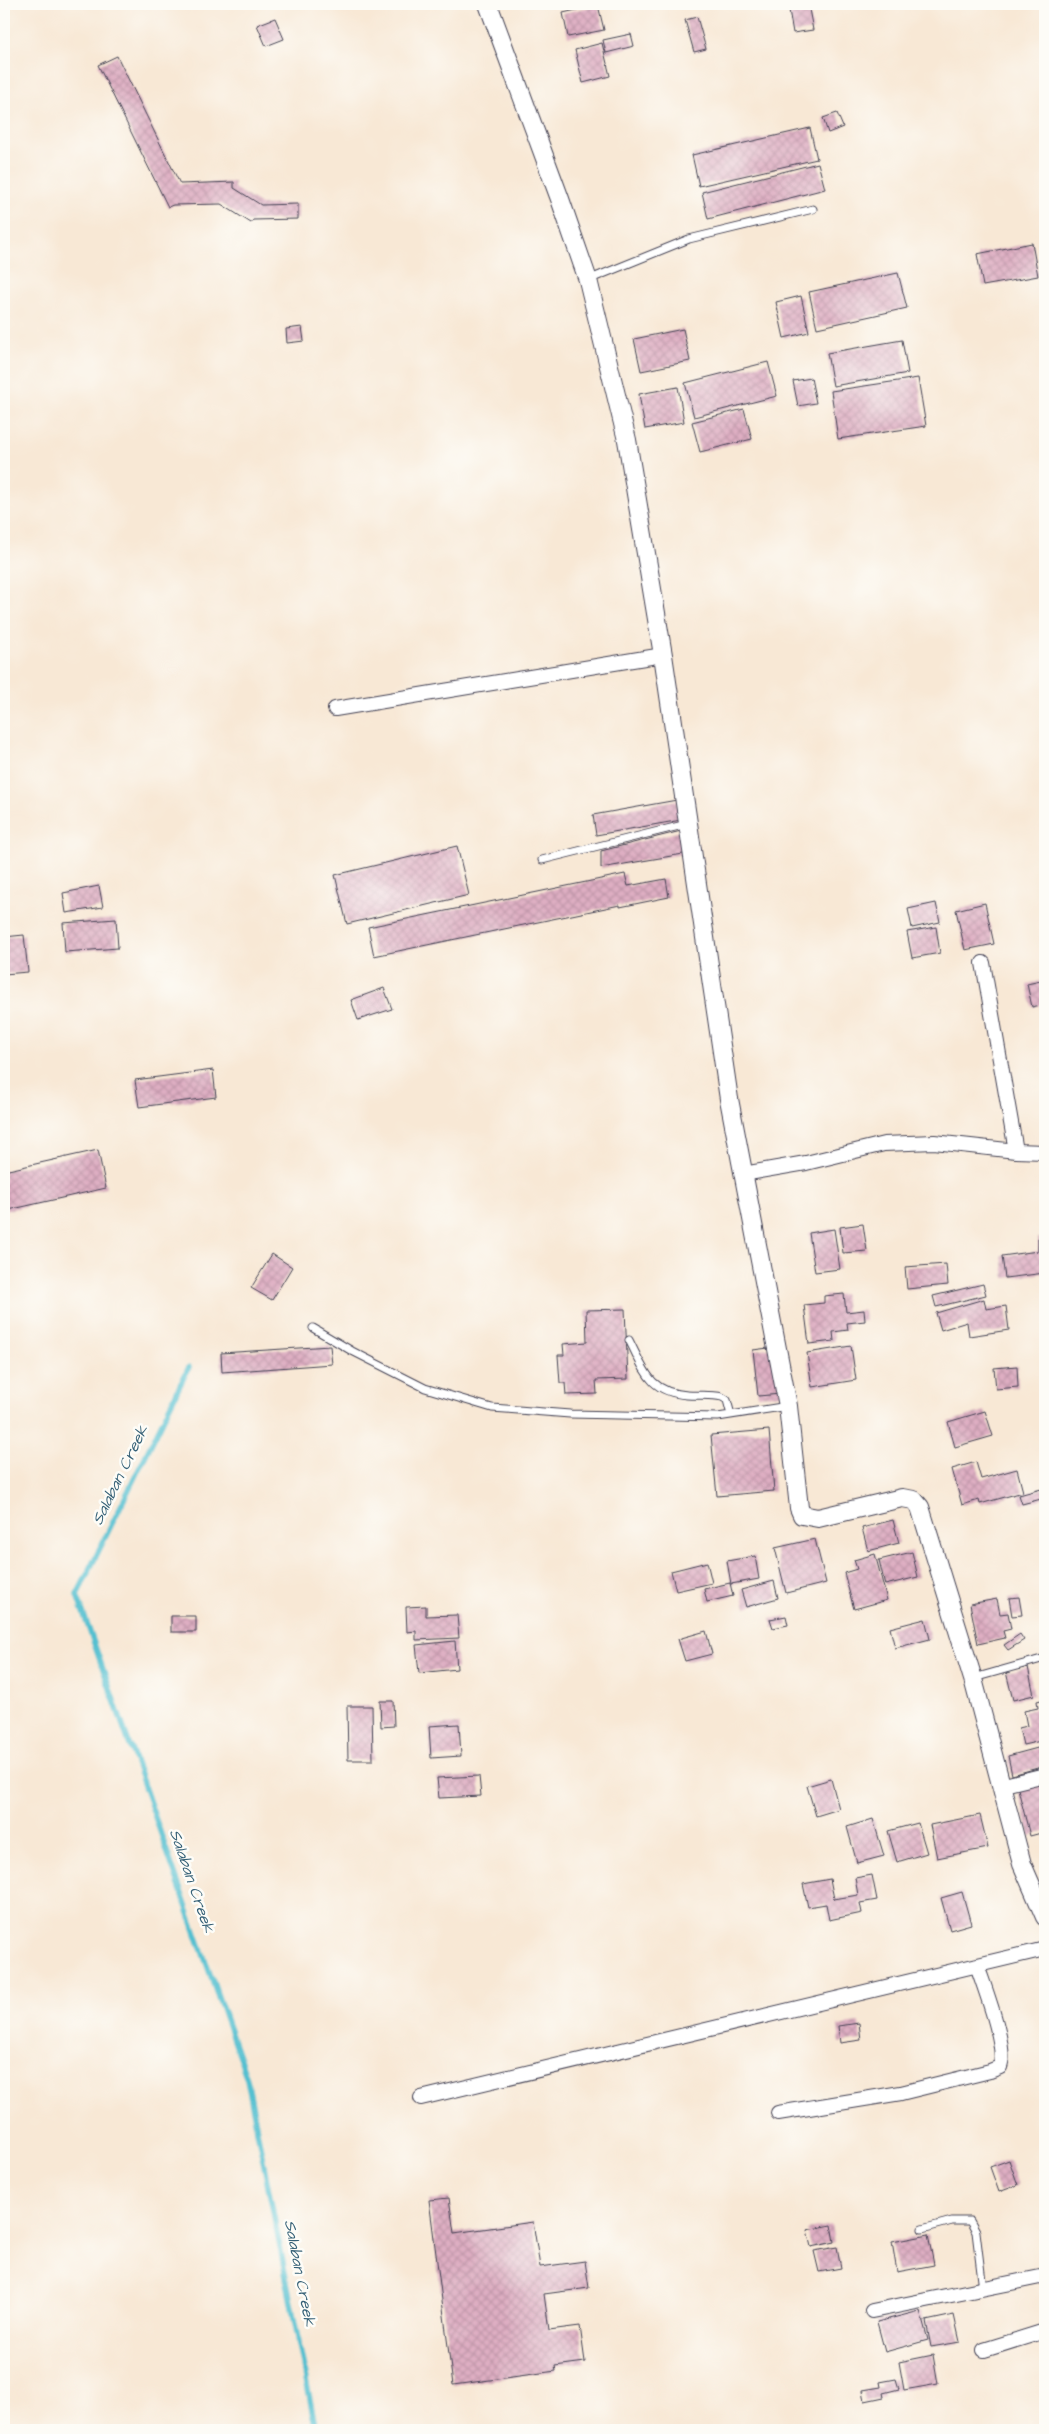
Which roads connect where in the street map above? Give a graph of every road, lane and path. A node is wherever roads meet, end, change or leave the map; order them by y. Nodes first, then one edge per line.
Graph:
1 (488, 4) edge
2 (813, 209) dead end
3 (588, 280) junction
4 (663, 655) junction
5 (336, 709) dead end
6 (688, 824) junction
7 (542, 860) dead end
8 (982, 963) dead end
9 (1016, 1151) junction
10 (1045, 1152) edge
11 (743, 1174) junction
12 (313, 1328) dead end
13 (629, 1340) dead end
14 (788, 1406) junction
15 (731, 1415) junction
16 (1045, 1658) edge
17 (973, 1679) junction
18 (1045, 1775) edge
19 (1000, 1786) junction
20 (1045, 1917) edge
21 (1045, 1949) edge
22 (977, 1965) junction
23 (421, 2098) dead end
24 (778, 2113) dead end
25 (922, 2228) dead end
26 (1044, 2280) edge
27 (983, 2290) junction
28 (872, 2311) dead end
29 (1045, 2331) edge
30 (984, 2350) dead end

1 - 3 street
2 - 3 lane
3 - 4 street
4 - 5 street
4 - 6 street
6 - 7 lane
6 - 11 street
8 - 9 street
9 - 10 street
9 - 11 street
11 - 14 street
12 - 15 lane
13 - 15 lane
14 - 15 lane
14 - 17 street
16 - 17 lane
17 - 19 street
18 - 19 street
19 - 20 street
21 - 22 street
22 - 23 street
22 - 24 street
25 - 27 lane
26 - 27 street
27 - 28 street
29 - 30 street

